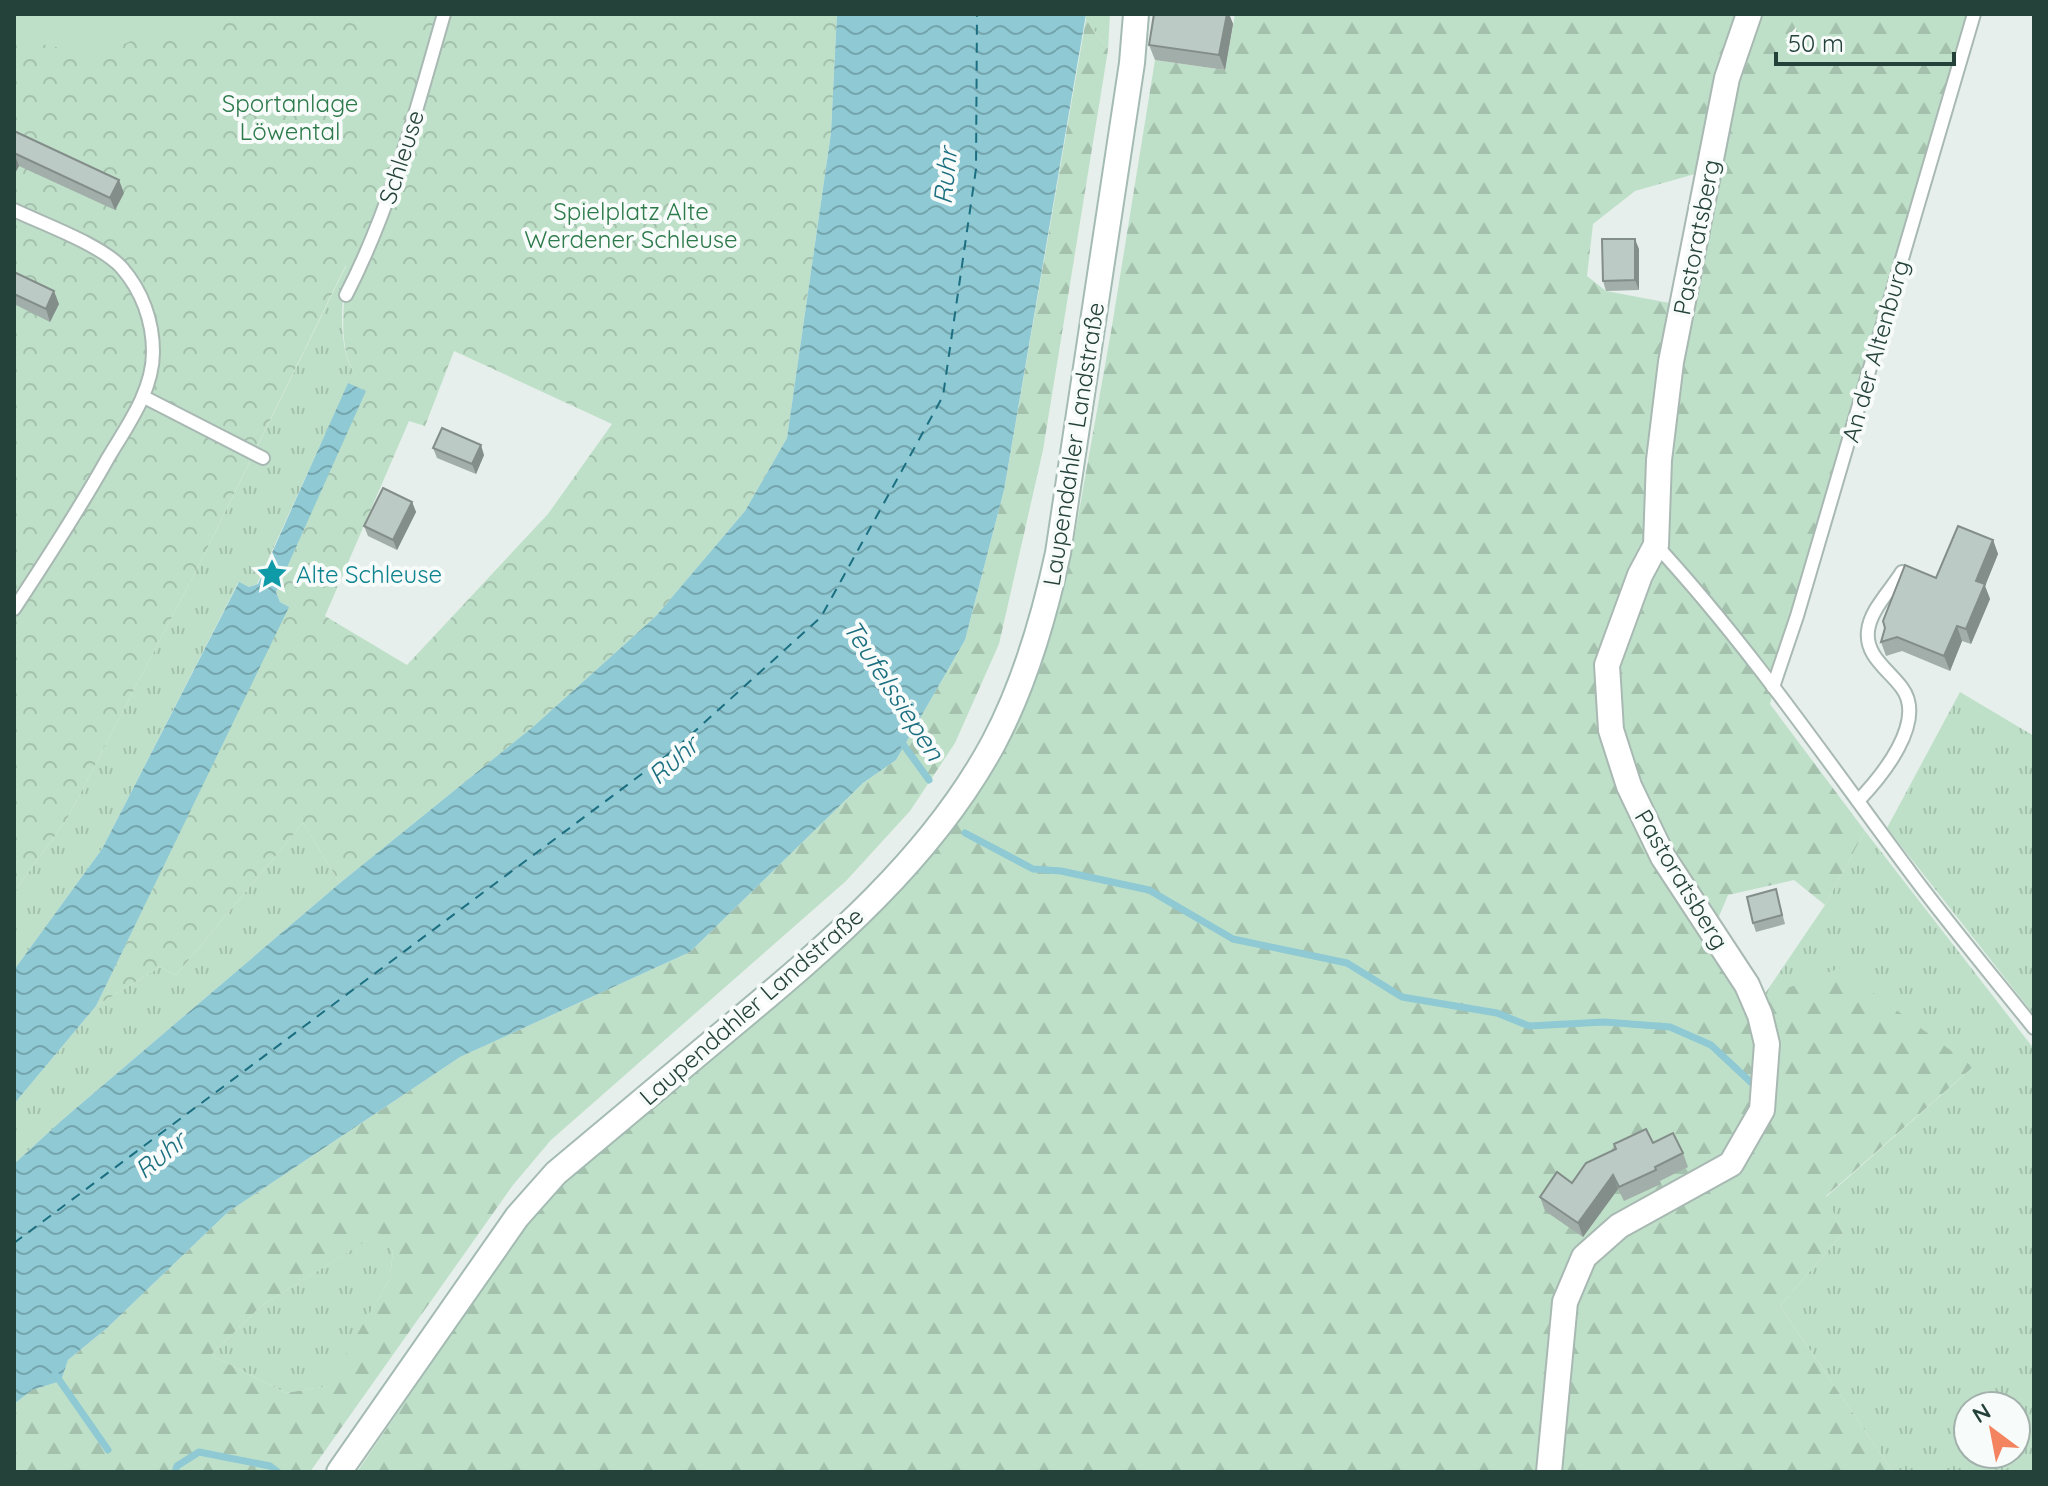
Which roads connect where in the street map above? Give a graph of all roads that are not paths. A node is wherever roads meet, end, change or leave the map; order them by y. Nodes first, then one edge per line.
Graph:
1 (444, 14) edge
2 (1136, 14) edge
3 (1749, 14) edge
4 (1974, 14) edge
5 (14, 210) edge
6 (346, 295) dead end
7 (144, 397) junction
8 (263, 458) dead end
9 (1656, 545) junction
10 (1902, 572) edge
11 (14, 609) edge
12 (1773, 687) junction
13 (1858, 801) junction
14 (2034, 1028) edge
15 (339, 1472) edge
16 (1549, 1472) edge

1 - 6 lane, Schleuse
2 - 15 main road, Laupendahler Landstraße
3 - 9 main road, Pastoratsberg
4 - 12 lane, An der Altenburg
5 - 7 lane
7 - 8 lane
7 - 11 lane
9 - 12 lane
9 - 16 main road, Pastoratsberg
10 - 13 lane
12 - 13 lane
13 - 14 lane

